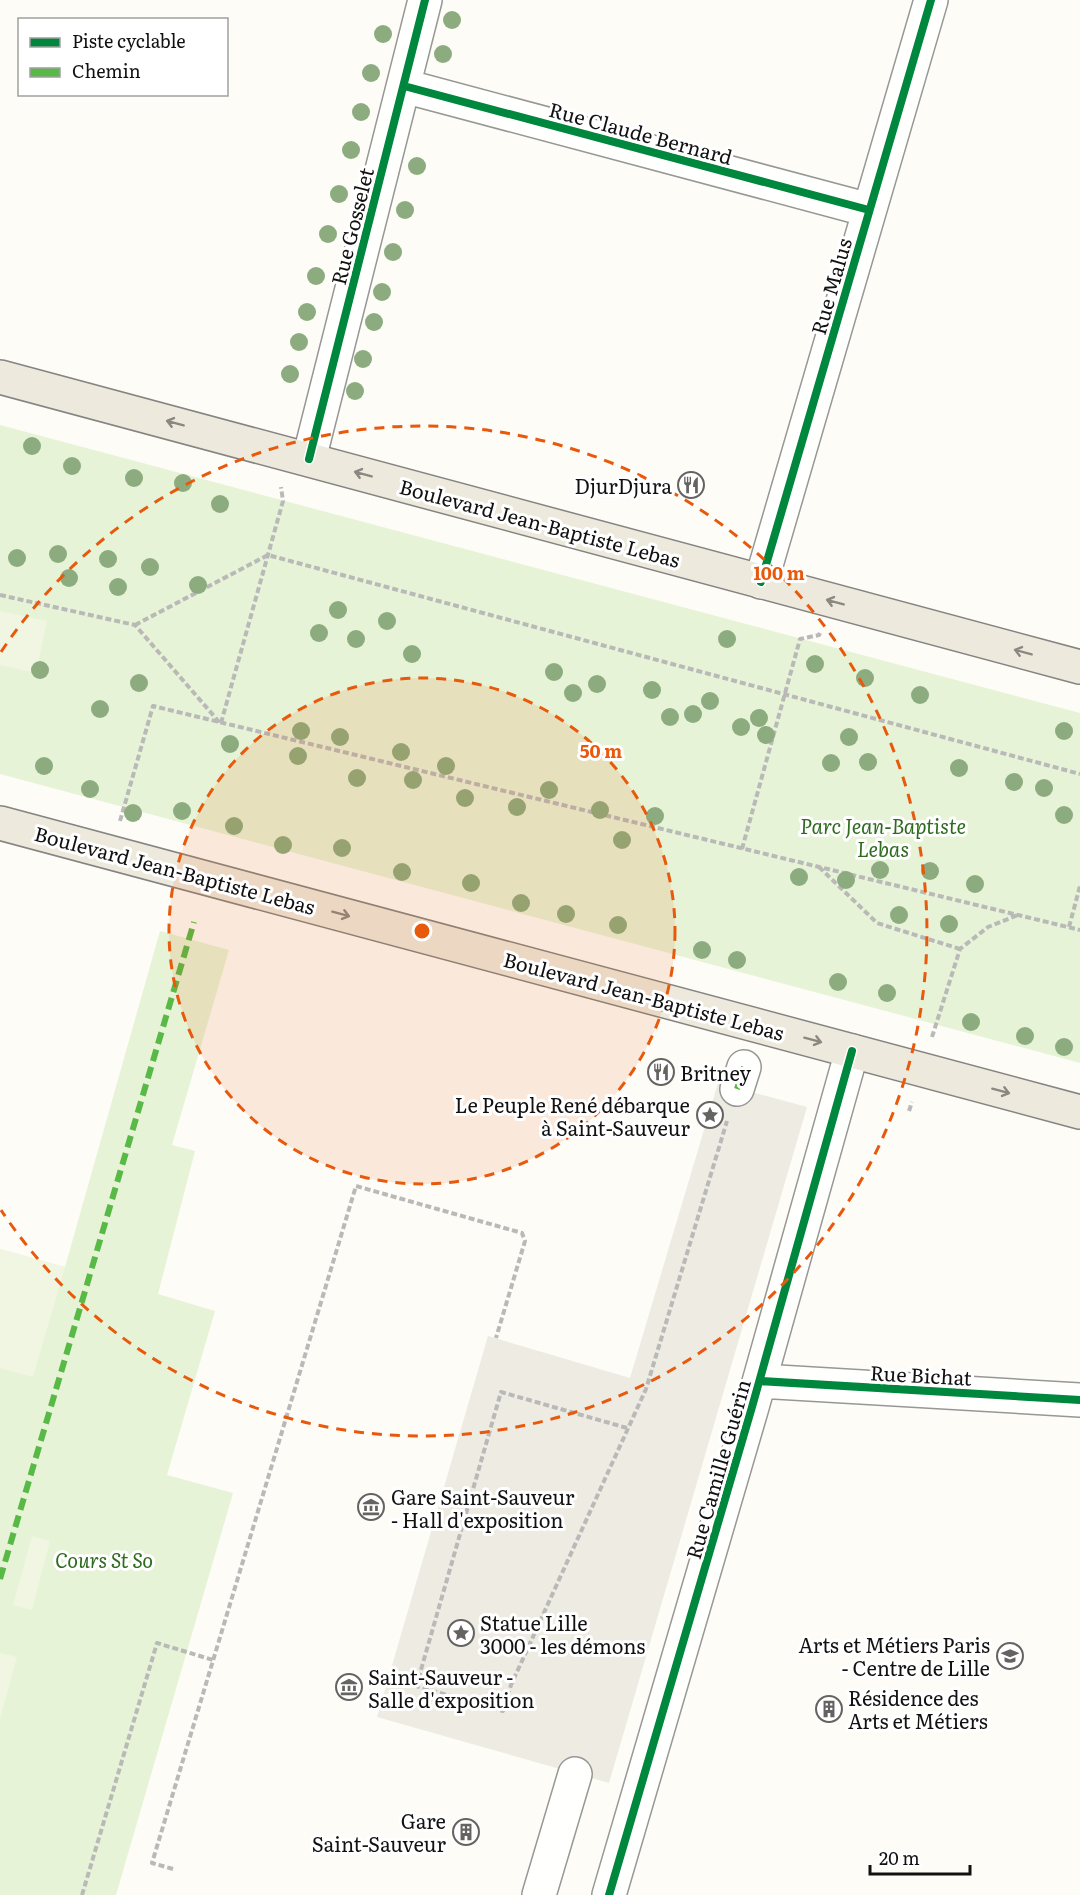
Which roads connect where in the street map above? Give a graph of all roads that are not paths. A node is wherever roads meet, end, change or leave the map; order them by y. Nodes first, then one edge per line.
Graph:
1 (425, 0) edge
2 (931, 0) edge
3 (404, 86) junction
4 (869, 210) junction
5 (0, 377) edge
6 (309, 459) junction
7 (761, 582) junction
8 (1080, 667) edge
9 (0, 823) edge
10 (852, 1051) junction
11 (1080, 1112) edge
12 (760, 1381) junction
13 (1080, 1400) edge
14 (575, 1774) dead end
15 (539, 1895) edge
16 (609, 1895) edge

1 - 3 street, Rue Gosselet
2 - 4 street, Rue Malus
3 - 4 street, Rue Claude Bernard
3 - 6 street, Rue Gosselet
4 - 7 street, Rue Malus
6 -> 5 main road, Boulevard Jean-Baptiste Lebas
7 -> 6 main road, Boulevard Jean-Baptiste Lebas
8 -> 7 main road, Boulevard Jean-Baptiste Lebas
9 -> 10 main road, Boulevard Jean-Baptiste Lebas
10 -> 11 main road, Boulevard Jean-Baptiste Lebas
10 - 12 street, Rue Camille Guérin
12 - 13 street, Rue Bichat
12 - 16 street, Rue Camille Guérin
14 - 15 street

